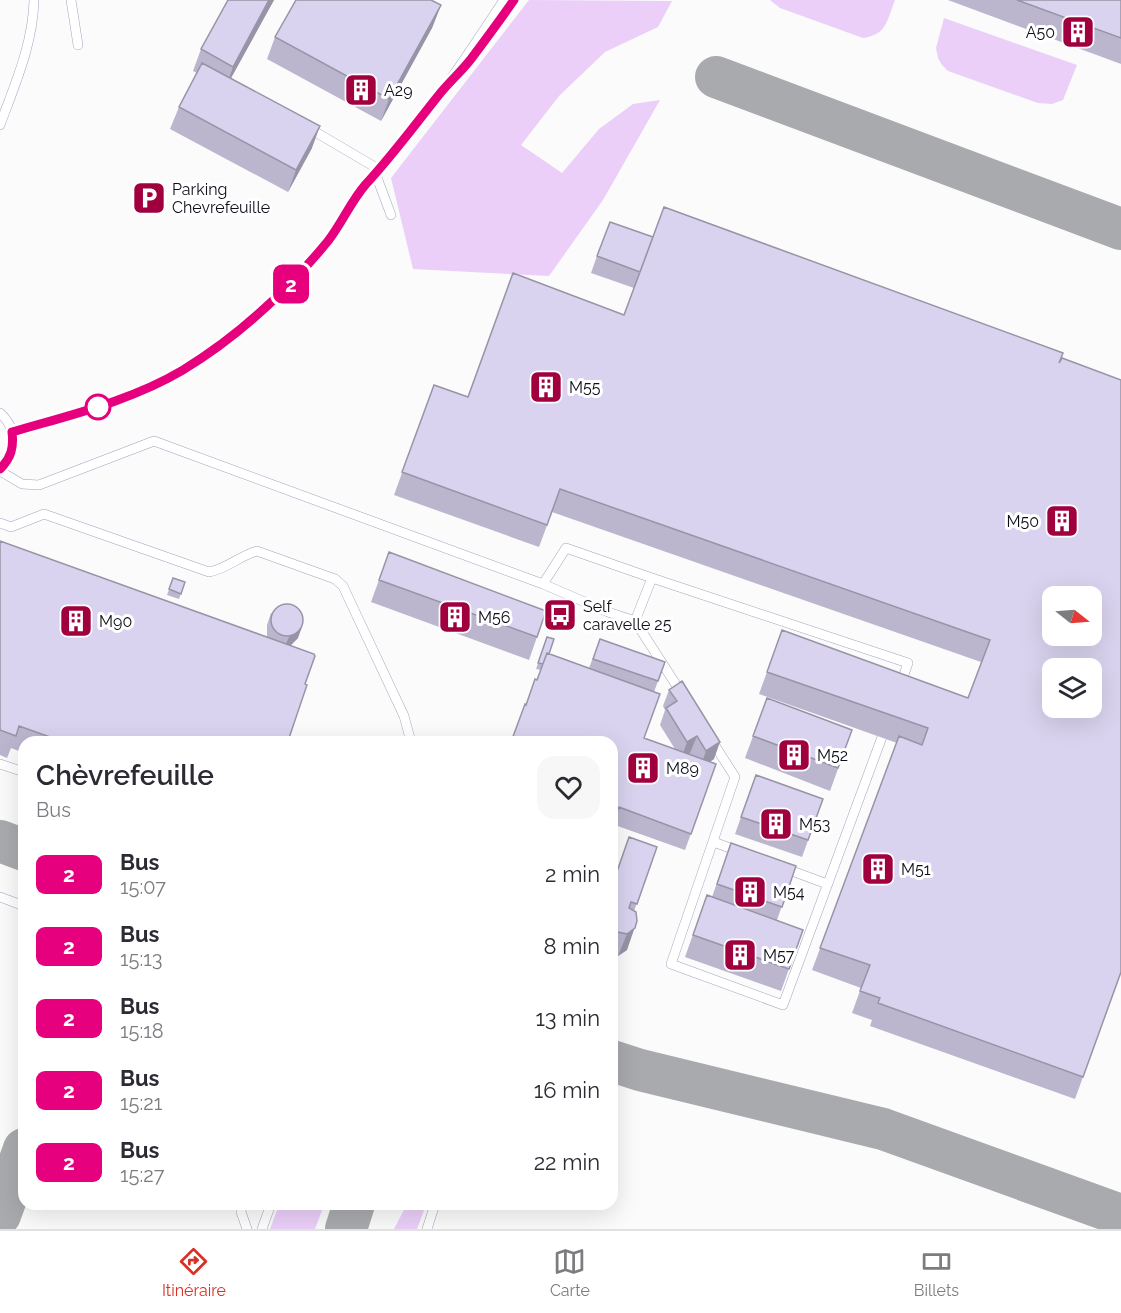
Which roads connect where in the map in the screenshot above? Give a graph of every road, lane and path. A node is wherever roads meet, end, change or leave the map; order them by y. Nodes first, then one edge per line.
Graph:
1 (34, 0) edge
2 (71, 0) edge
3 (504, 0) edge
4 (514, 0) edge
5 (78, 45) dead end
6 (443, 90) junction
7 (299, 122) edge
8 (0, 125) edge
9 (378, 173) junction
10 (391, 215) dead end
11 (0, 413) edge
12 (12, 432) junction
13 (0, 470) edge
14 (0, 523) edge
15 (652, 578) junction
16 (543, 584) junction
17 (634, 621) junction
18 (897, 697) edge
19 (686, 700) edge
20 (409, 736) edge
21 (710, 737) edge
22 (882, 737) dead end
23 (0, 764) edge
24 (18, 770) edge
25 (714, 842) junction
26 (747, 855) edge
27 (770, 863) edge
28 (827, 884) junction
29 (0, 897) edge
30 (18, 904) edge
31 (241, 1210) edge
32 (269, 1210) edge
33 (433, 1210) edge
34 (247, 1229) edge
35 (262, 1229) edge
36 (427, 1229) edge

1 - 8 lane
2 - 5 lane
3 - 6 lane
4 - 6 lane
6 - 9 lane
7 - 9 lane
9 - 10 lane
9 - 12 lane
11 - 12 lane
12 - 13 lane
13 - 16 lane
14 - 20 lane
15 - 16 lane
15 - 17 lane
15 - 18 lane
16 - 17 lane
17 - 19 lane
21 - 25 lane
22 - 28 lane
23 - 24 lane
25 - 26 lane
25 - 28 lane
27 - 28 lane
29 - 30 lane
31 - 34 lane
32 - 35 lane
33 - 36 lane

